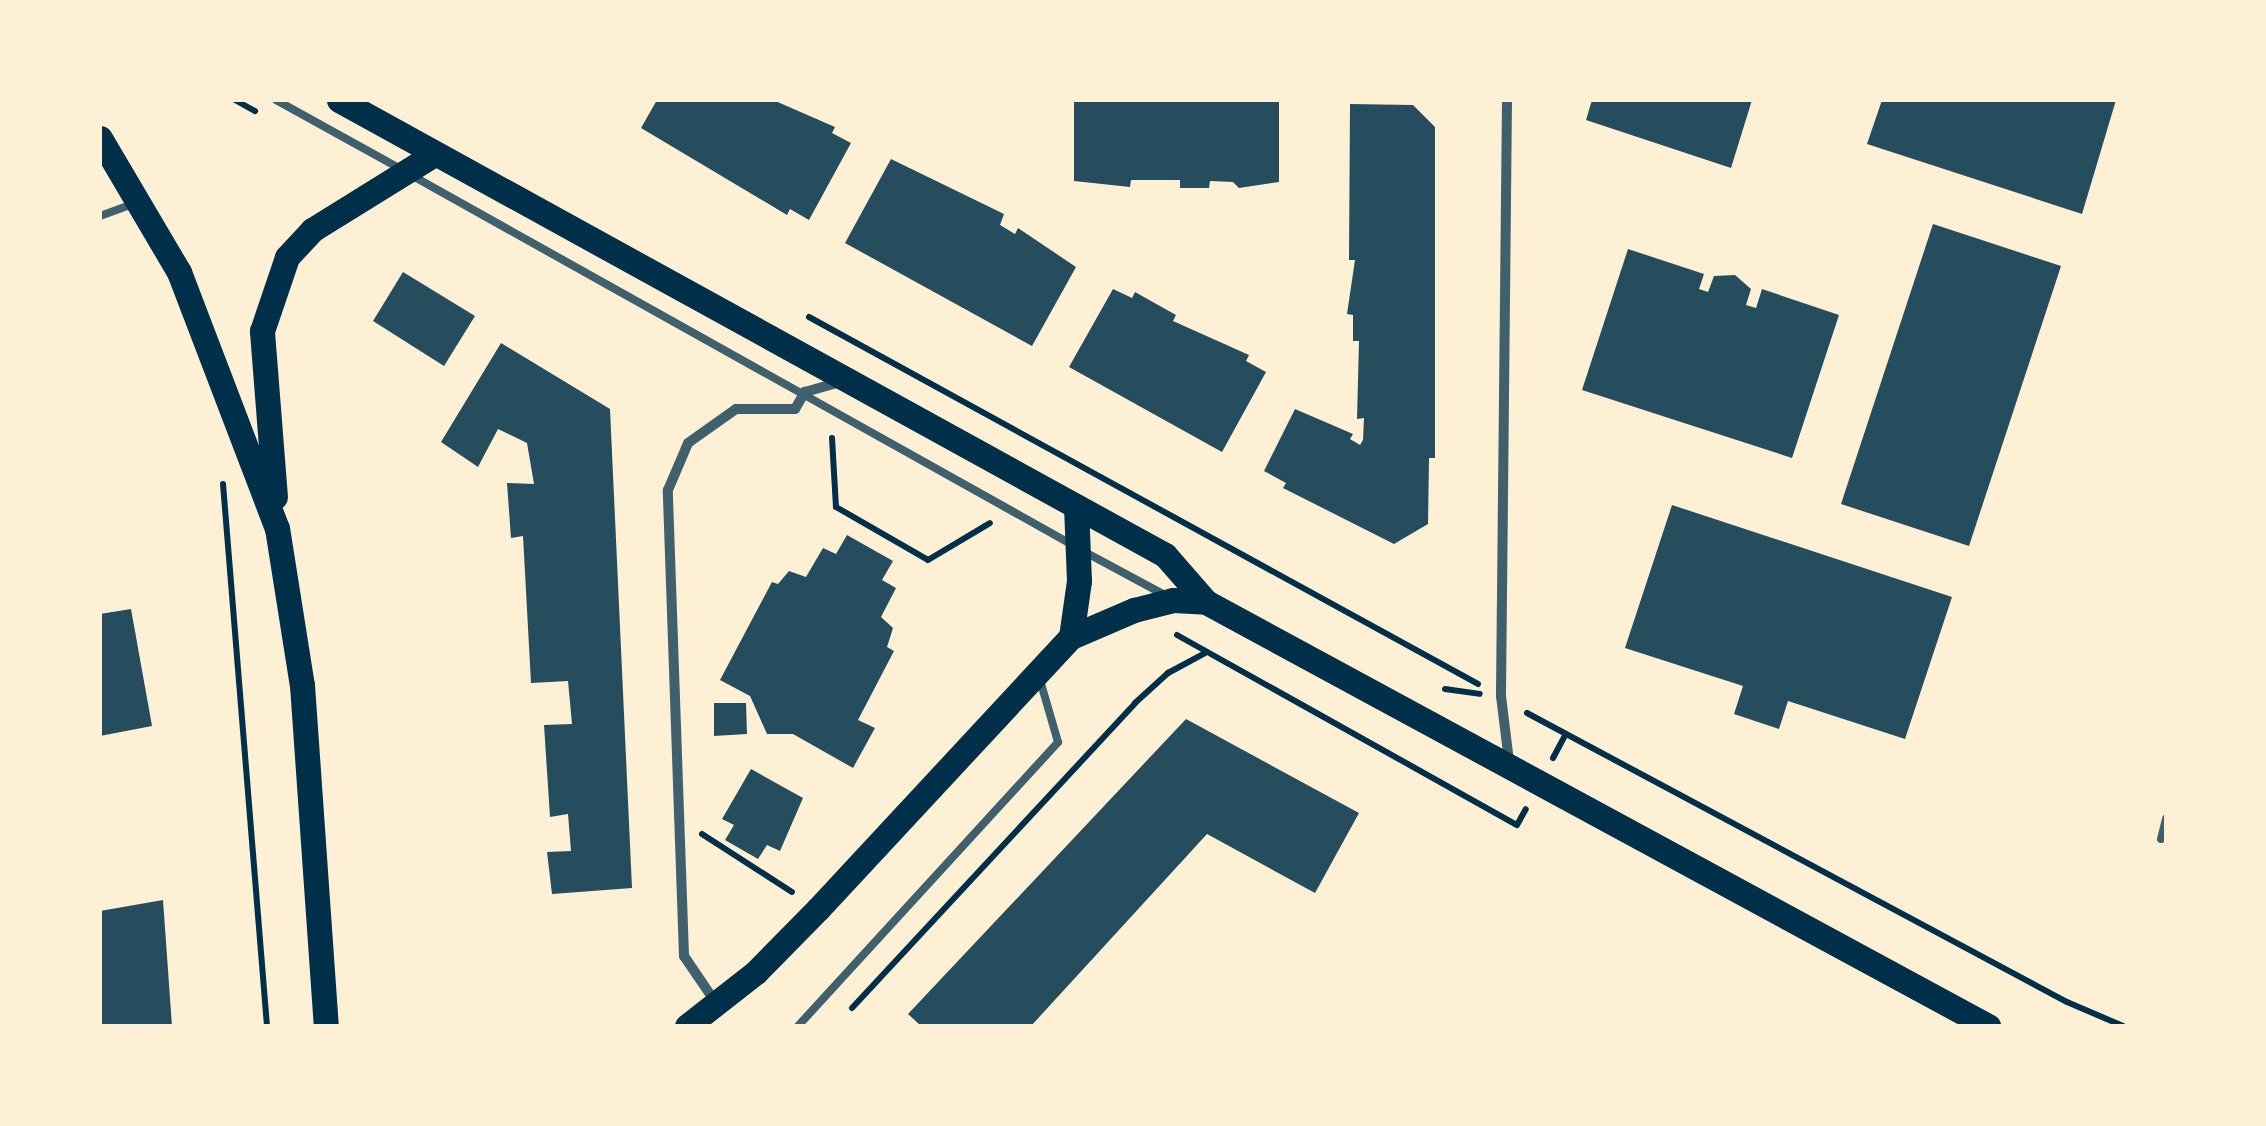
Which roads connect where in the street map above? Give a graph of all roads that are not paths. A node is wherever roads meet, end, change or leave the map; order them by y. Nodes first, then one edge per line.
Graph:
1 (276, 100) edge
2 (339, 100) edge
3 (1507, 100) edge
4 (100, 138) edge
5 (432, 155) junction
6 (402, 170) junction
7 (142, 201) junction
8 (100, 216) edge
9 (841, 382) junction
10 (805, 392) junction
11 (1076, 507) junction
12 (277, 528) junction
13 (1079, 549) junction
14 (1173, 600) junction
15 (1206, 602) junction
16 (1071, 637) junction
17 (1039, 678) junction
18 (1510, 767) junction
19 (2166, 819) edge
20 (2161, 839) dead end
21 (716, 1003) junction
22 (689, 1025) edge
23 (326, 1026) edge
24 (798, 1026) edge
25 (1988, 1026) edge

1 - 6 lane
2 - 5 main road
3 - 18 street
4 - 7 main road
5 - 6 main road
5 - 9 main road
6 - 10 lane
6 - 12 main road
7 - 8 lane
7 - 12 main road
9 - 10 street
9 - 11 main road
10 - 13 lane
10 - 21 street
11 - 13 main road
11 - 15 main road
12 - 23 main road
13 - 14 lane
13 - 16 main road
14 - 15 main road
14 - 16 main road
15 - 18 main road
16 - 17 main road
17 - 21 main road
17 - 24 lane
18 - 25 main road
19 - 20 lane
21 - 22 main road

